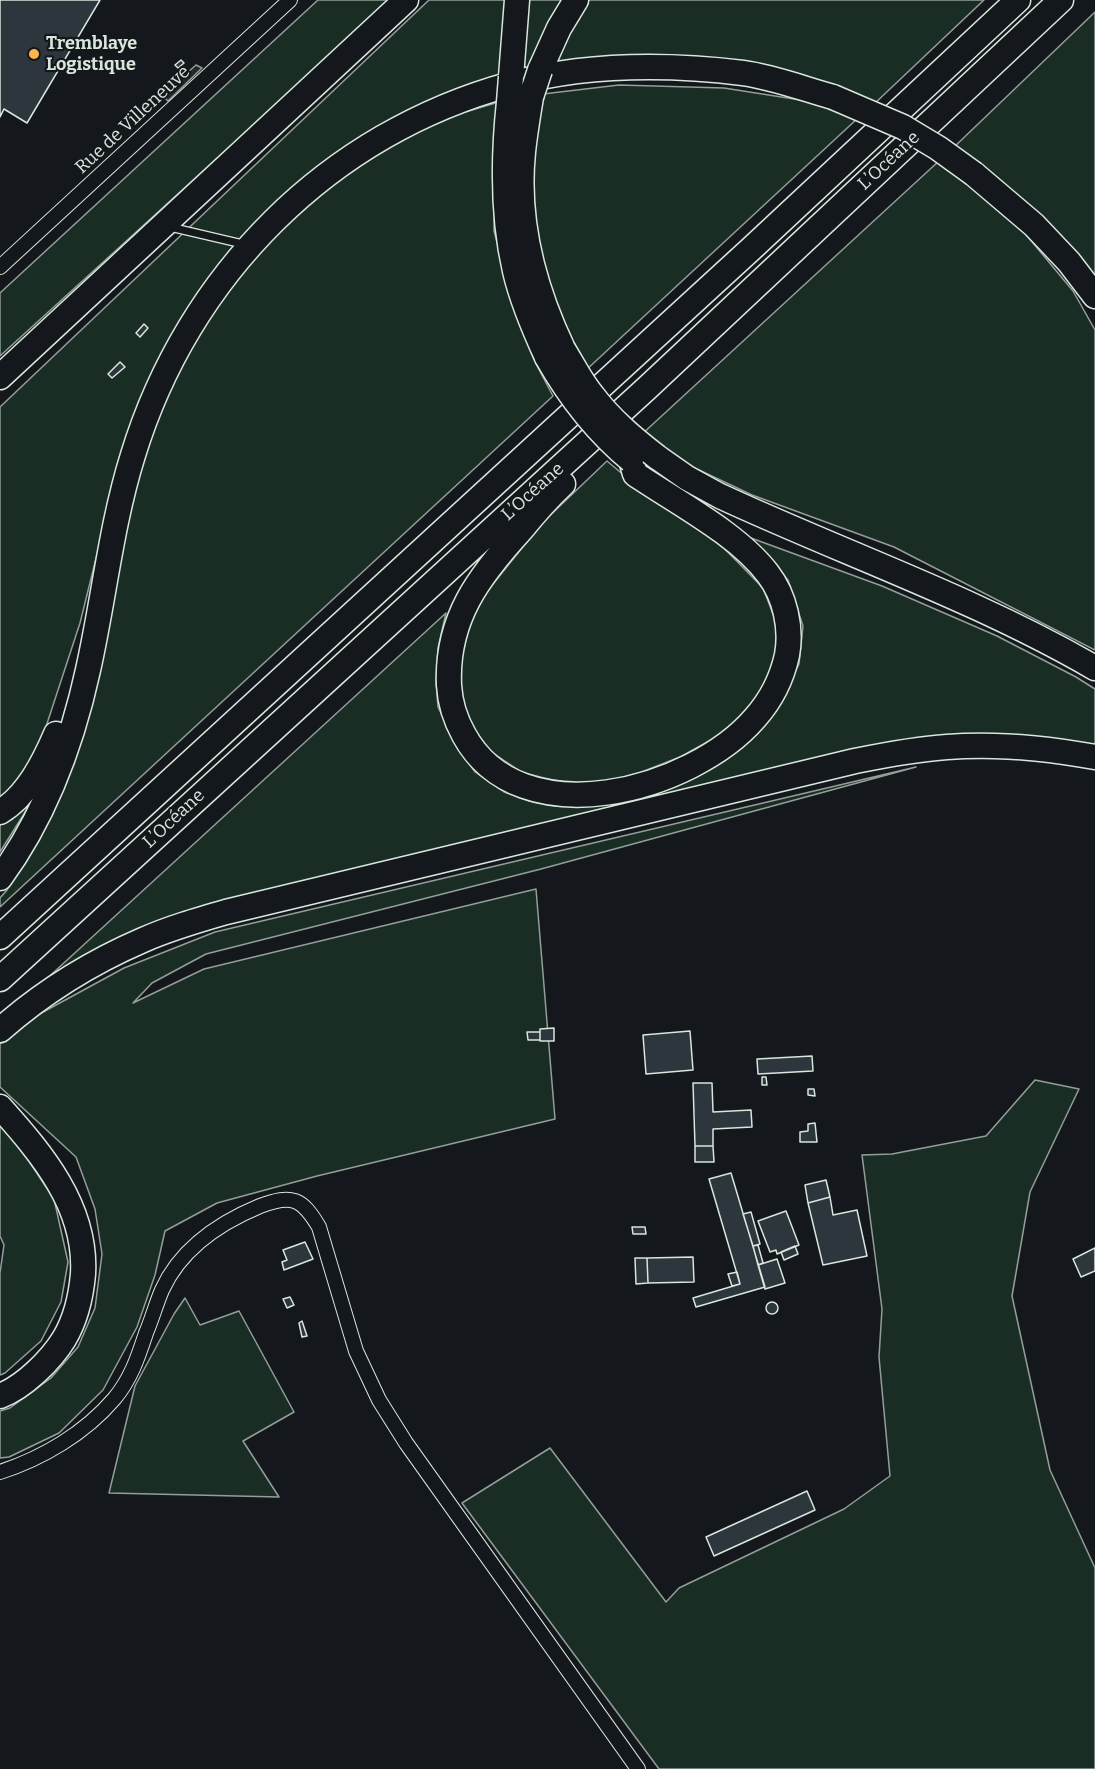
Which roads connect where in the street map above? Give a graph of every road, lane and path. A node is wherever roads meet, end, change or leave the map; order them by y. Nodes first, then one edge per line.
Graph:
1 (290, 0) edge
2 (406, 0) edge
3 (517, 0) edge
4 (576, 0) edge
5 (1018, 0) edge
6 (1061, 0) edge
7 (520, 99) junction
8 (162, 225) junction
9 (249, 246) junction
10 (0, 267) edge
11 (1095, 296) edge
12 (2, 375) edge
13 (647, 388) junction
14 (642, 465) junction
15 (93, 641) junction
16 (1095, 669) edge
17 (1095, 757) edge
18 (0, 812) edge
19 (0, 878) edge
20 (0, 937) edge
21 (0, 979) edge
22 (0, 1030) edge
23 (0, 1107) edge
24 (0, 1396) edge
25 (0, 1472) edge
26 (638, 1769) edge

1 - 10 street, Rue de Villeneuve
2 - 8 highway
3 - 7 highway, bridge
4 - 7 highway, bridge
5 - 20 highway, L’Océane
6 - 13 highway, L’Océane
7 - 14 highway, bridge
8 - 9 lane
8 - 12 highway
9 - 11 highway, bridge
9 - 15 highway
13 - 14 highway
13 - 21 highway, L’Océane
14 - 16 highway
15 - 18 highway
15 - 19 highway
17 - 22 highway
23 - 24 highway
25 - 26 street

